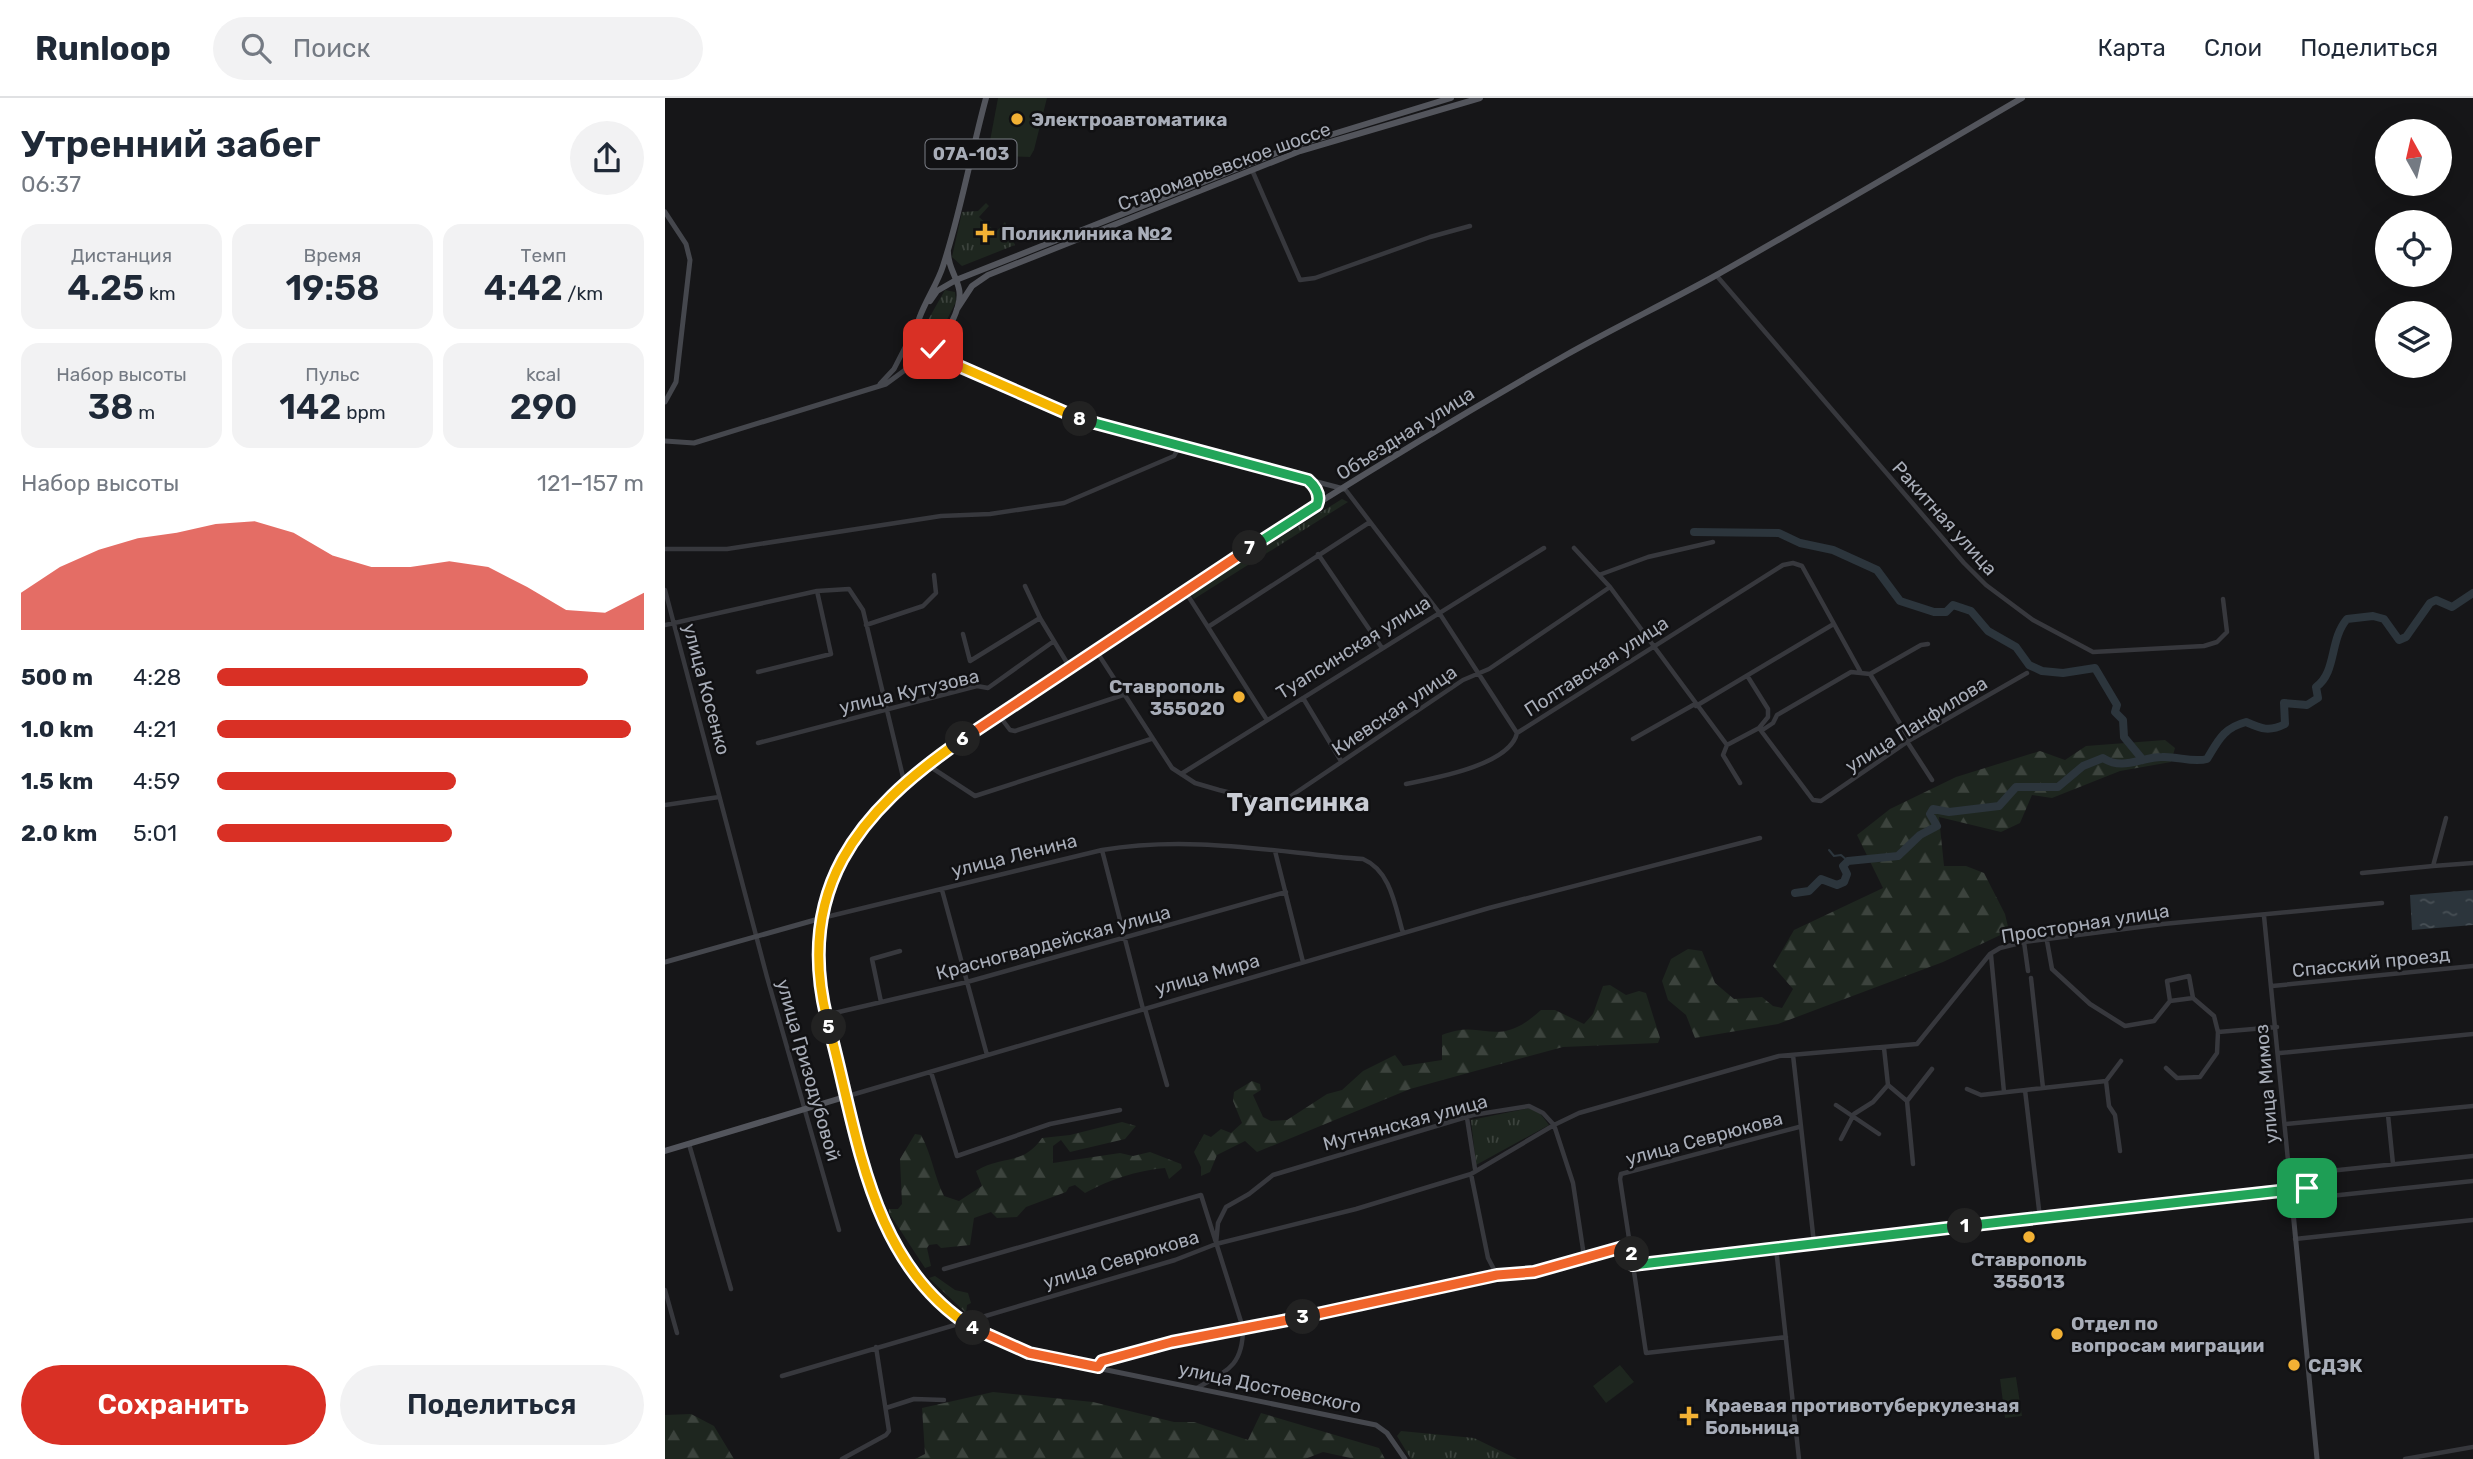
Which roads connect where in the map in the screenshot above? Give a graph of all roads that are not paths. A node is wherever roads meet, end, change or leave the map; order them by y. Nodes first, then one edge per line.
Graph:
1 (986, 98) edge
2 (1451, 98) edge
3 (1480, 98) edge
4 (2022, 98) edge
5 (1251, 169) junction
6 (665, 212) edge
7 (1470, 226) dead end
8 (948, 252) junction
9 (950, 269) junction
10 (1716, 275) junction
11 (966, 276) junction
12 (956, 280) junction
13 (941, 288) junction
14 (959, 298) junction
15 (930, 301) junction
16 (957, 309) junction
17 (917, 324) junction
18 (944, 335) junction
19 (931, 351) junction
20 (943, 359) junction
21 (917, 363) junction
22 (955, 365) junction
23 (874, 387) junction
24 (665, 402) edge
25 (665, 441) edge
26 (1178, 447) junction
27 (1308, 480) junction
28 (1345, 489) junction
29 (1317, 505) junction
30 (1370, 522) junction
31 (1713, 542) dead end
32 (1544, 548) dead end
33 (1574, 548) dead end
34 (665, 549) edge
35 (1318, 555) junction
36 (934, 575) dead end
37 (1599, 575) junction
38 (1025, 586) dead end
39 (1611, 587) junction
40 (665, 590) edge
41 (817, 591) junction
42 (1185, 591) junction
43 (2223, 599) dead end
44 (1438, 611) junction
45 (1040, 618) junction
46 (674, 623) junction
47 (665, 625) edge
48 (866, 625) junction
49 (1832, 625) junction
50 (1208, 627) junction
51 (963, 634) dead end
52 (1053, 641) junction
53 (1929, 644) dead end
54 (1653, 646) junction
55 (1382, 648) junction
56 (1095, 649) junction
57 (1069, 666) junction
58 (1860, 671) junction
59 (758, 672) dead end
60 (2027, 673) dead end
61 (1477, 674) junction
62 (1870, 674) junction
63 (1748, 677) junction
64 (1123, 695) junction
65 (1303, 698) junction
66 (1695, 705) junction
67 (887, 710) junction
68 (998, 714) junction
69 (1772, 717) junction
70 (1267, 720) junction
71 (1759, 728) junction
72 (1517, 733) junction
73 (1151, 739) junction
74 (1633, 739) dead end
75 (1909, 742) junction
76 (758, 743) dead end
77 (1727, 745) junction
78 (1341, 761) junction
79 (926, 764) junction
80 (1181, 774) junction
81 (1932, 780) dead end
82 (904, 781) junction
83 (1740, 783) dead end
84 (1406, 785) dead end
85 (719, 797) junction
86 (665, 805) edge
87 (2446, 818) dead end
88 (1761, 838) dead end
89 (1101, 849) junction
90 (1275, 851) junction
91 (2473, 863) edge
92 (2434, 866) junction
93 (2362, 873) dead end
94 (942, 890) junction
95 (1286, 892) junction
96 (2382, 903) dead end
97 (2264, 916) junction
98 (822, 918) junction
99 (1403, 933) junction
100 (757, 936) junction
101 (1126, 938) junction
102 (2047, 941) junction
103 (2024, 942) junction
104 (899, 951) dead end
105 (1990, 954) junction
106 (665, 962) edge
107 (1303, 962) junction
108 (2473, 966) edge
109 (2028, 971) dead end
110 (2031, 978) dead end
111 (967, 982) junction
112 (2272, 986) junction
113 (2193, 998) junction
114 (2170, 1000) junction
115 (881, 1002) junction
116 (1144, 1009) junction
117 (826, 1015) junction
118 (2277, 1027) junction
119 (2218, 1032) junction
120 (2473, 1034) edge
121 (1884, 1048) junction
122 (2280, 1053) junction
123 (987, 1055) junction
124 (1793, 1055) junction
125 (2121, 1061) dead end
126 (2166, 1068) dead end
127 (1932, 1069) dead end
128 (931, 1072) junction
129 (2106, 1081) junction
130 (1167, 1085) dead end
131 (1888, 1086) junction
132 (2043, 1087) junction
133 (1967, 1089) dead end
134 (2025, 1090) junction
135 (2004, 1092) junction
136 (848, 1096) junction
137 (1907, 1101) junction
138 (1836, 1105) dead end
139 (2473, 1106) edge
140 (806, 1109) junction
141 (1120, 1110) dead end
142 (2388, 1115) junction
143 (1852, 1117) junction
144 (1467, 1118) junction
145 (2285, 1124) junction
146 (1554, 1125) junction
147 (1799, 1127) junction
148 (1879, 1134) dead end
149 (1841, 1139) dead end
150 (688, 1144) junction
151 (665, 1151) edge
152 (2120, 1151) dead end
153 (2473, 1156) edge
154 (1913, 1164) dead end
155 (2393, 1164) junction
156 (1475, 1169) junction
157 (1471, 1174) junction
158 (2473, 1181) edge
159 (2291, 1191) junction
160 (2292, 1200) junction
161 (2040, 1218) junction
162 (2473, 1220) edge
163 (839, 1230) dead end
164 (2295, 1239) junction
165 (1814, 1243) junction
166 (1216, 1244) junction
167 (1630, 1245) junction
168 (1776, 1247) junction
169 (1584, 1256) junction
170 (1633, 1265) junction
171 (944, 1269) dead end
172 (1497, 1275) junction
173 (731, 1289) dead end
174 (665, 1290) edge
175 (962, 1321) junction
176 (1243, 1328) junction
177 (677, 1333) dead end
178 (1786, 1338) junction
179 (876, 1347) junction
180 (1098, 1367) junction
181 (782, 1376) dead end
182 (1198, 1388) junction
183 (944, 1399) dead end
184 (886, 1408) junction
185 (2473, 1447) edge
186 (842, 1459) edge
187 (1405, 1459) edge
188 (1799, 1459) edge
189 (2317, 1459) edge
190 (2405, 1459) edge

1 - 8 main road, 07А-103
2 - 11 main road, Старомарьевское шоссе
3 - 5 main road, Старомарьевское шоссе
4 - 10 main road, Объездная улица
5 - 7 street
5 - 16 main road, Старомарьевское шоссе
6 - 24 main road
8 - 9 main road
8 - 15 main road
9 - 11 main road
9 - 12 main road
10 - 28 main road, Объездная улица
10 - 43 street, Ракитная улица
11 - 12 main road, Старомарьевское шоссе
12 - 13 main road, Старомарьевское шоссе
12 - 14 main road
13 - 14 main road
13 - 15 main road
14 - 16 main road
15 - 17 main road
16 - 18 main road
17 - 19 main road
17 - 23 main road
18 - 19 main road
18 - 22 main road
19 - 20 main road
19 - 21 main road
20 - 21 main road
20 - 22 main road
21 - 23 main road
22 - 26 main road
23 - 25 main road
26 - 27 main road
26 - 34 street
27 - 28 main road
27 - 29 main road
28 - 29 main road, Объездная улица
28 - 30 street
29 - 42 main road, Объездная улица
30 - 35 street
30 - 44 street
31 - 37 street
32 - 44 street, Туапсинская улица
33 - 37 street
35 - 50 street
35 - 55 street
36 - 48 street
37 - 39 street
38 - 45 street
39 - 54 street
39 - 61 street, Киевская улица
40 - 46 street, улица Косенко
41 - 46 street
41 - 48 street
41 - 59 street
42 - 50 street
42 - 56 main road, Объездная улица
44 - 55 street, Туапсинская улица
44 - 61 street
45 - 51 street
45 - 52 street
46 - 47 street
46 - 85 street, улица Косенко
48 - 67 street
49 - 54 street, Полтавская улица
49 - 58 street
49 - 63 street
50 - 70 street
52 - 57 street
52 - 67 street, улица Кутузова
53 - 62 street
54 - 66 street
54 - 72 street, Полтавская улица
55 - 65 street, Туапсинская улица
56 - 57 main road, Объездная улица
56 - 64 street
57 - 68 main road, Объездная улица
58 - 62 street
58 - 69 street
60 - 75 street, улица Панфилова
61 - 72 street
61 - 78 street, Киевская улица
62 - 75 street
63 - 66 street
63 - 69 street
64 - 68 street
64 - 73 street
65 - 70 street, Туапсинская улица
65 - 78 street
66 - 74 street
66 - 77 street
67 - 76 street, улица Кутузова
67 - 82 street
68 - 79 main road, Объездная улица
69 - 71 street
70 - 80 street, Туапсинская улица
71 - 75 street, улица Панфилова
71 - 77 street
72 - 84 street, Полтавская улица
73 - 79 street
73 - 80 street
75 - 81 street
77 - 83 street
78 - 80 street, Киевская улица
79 - 82 main road, Объездная улица
82 - 98 main road, Объездная улица
85 - 86 street
85 - 100 street, улица Гризодубовой
87 - 92 street
88 - 99 street, улица Мира
89 - 90 street, улица Ленина
89 - 94 street, улица Ленина
89 - 101 street
90 - 95 street
90 - 99 street, улица Ленина
91 - 92 street
92 - 93 street
94 - 98 street, улица Ленина
94 - 111 street
95 - 101 street, Красногвардейская улица
95 - 107 street
96 - 97 street, Просторная улица
97 - 102 street, Просторная улица
97 - 112 street, улица Мимоз
98 - 100 main road, улица Ленина
98 - 117 main road, Объездная улица
99 - 107 street, улица Мира
100 - 106 main road, улица Ленина
100 - 140 street, улица Гризодубовой
101 - 111 street, Красногвардейская улица
101 - 116 street
102 - 103 street, Просторная улица
102 - 114 street
103 - 105 street, Просторная улица
103 - 109 street
104 - 115 street
105 - 121 street, Просторная улица
105 - 135 street
107 - 116 street, улица Мира
108 - 112 street, Спасский проезд
110 - 132 street
111 - 115 street, Красногвардейская улица
111 - 123 street
112 - 118 street, улица Мимоз
113 - 114 street
113 - 114 street
113 - 119 street
115 - 117 street, Красногвардейская улица
116 - 123 street, улица Мира
116 - 130 street
117 - 136 main road, Объездная улица
118 - 119 street
118 - 122 street, улица Мимоз
119 - 126 street
120 - 122 street
121 - 124 street, Просторная улица
121 - 131 street
122 - 145 street, улица Мимоз
123 - 128 street, улица Мира
124 - 146 street
124 - 147 street
125 - 129 street
127 - 137 street
128 - 136 street, улица Мира
128 - 141 street
129 - 132 street
129 - 152 street
131 - 137 street
131 - 143 street
132 - 134 street
133 - 135 street
134 - 135 street
134 - 161 street
136 - 140 main road, улица Мира
136 - 175 main road, улица Достоевского
137 - 154 street
138 - 143 street
139 - 142 street
140 - 150 main road, улица Мира
140 - 163 street, улица Гризодубовой
142 - 145 street
142 - 155 street
143 - 148 street
143 - 149 street
144 - 146 street, Мутнянская улица
144 - 156 street
144 - 166 street, Мутнянская улица
145 - 159 street, улица Мимоз
146 - 156 street
146 - 169 street
147 - 165 street
147 - 167 street, улица Севрюкова
150 - 151 main road, улица Мира
150 - 173 street
153 - 155 street
155 - 159 street
156 - 157 street
157 - 166 street, улица Севрюкова
157 - 172 street
158 - 160 street
159 - 160 main road, улица Мимоз
159 - 161 main road
160 - 164 main road, улица Мимоз
161 - 165 main road
162 - 164 street
164 - 189 main road, улица Мимоз
165 - 168 main road
166 - 171 street
166 - 175 street, улица Севрюкова
166 - 176 street
167 - 169 main road
167 - 170 main road
168 - 170 main road
168 - 178 street
169 - 172 main road
170 - 178 street
172 - 176 main road
174 - 177 street
175 - 179 street, улица Севрюкова
175 - 180 main road, улица Достоевского
176 - 180 main road
176 - 182 street
178 - 188 street
179 - 181 street, улица Севрюкова
179 - 184 street
180 - 182 main road, улица Достоевского
182 - 187 main road, улица Достоевского
183 - 184 street
184 - 186 street
185 - 190 street

